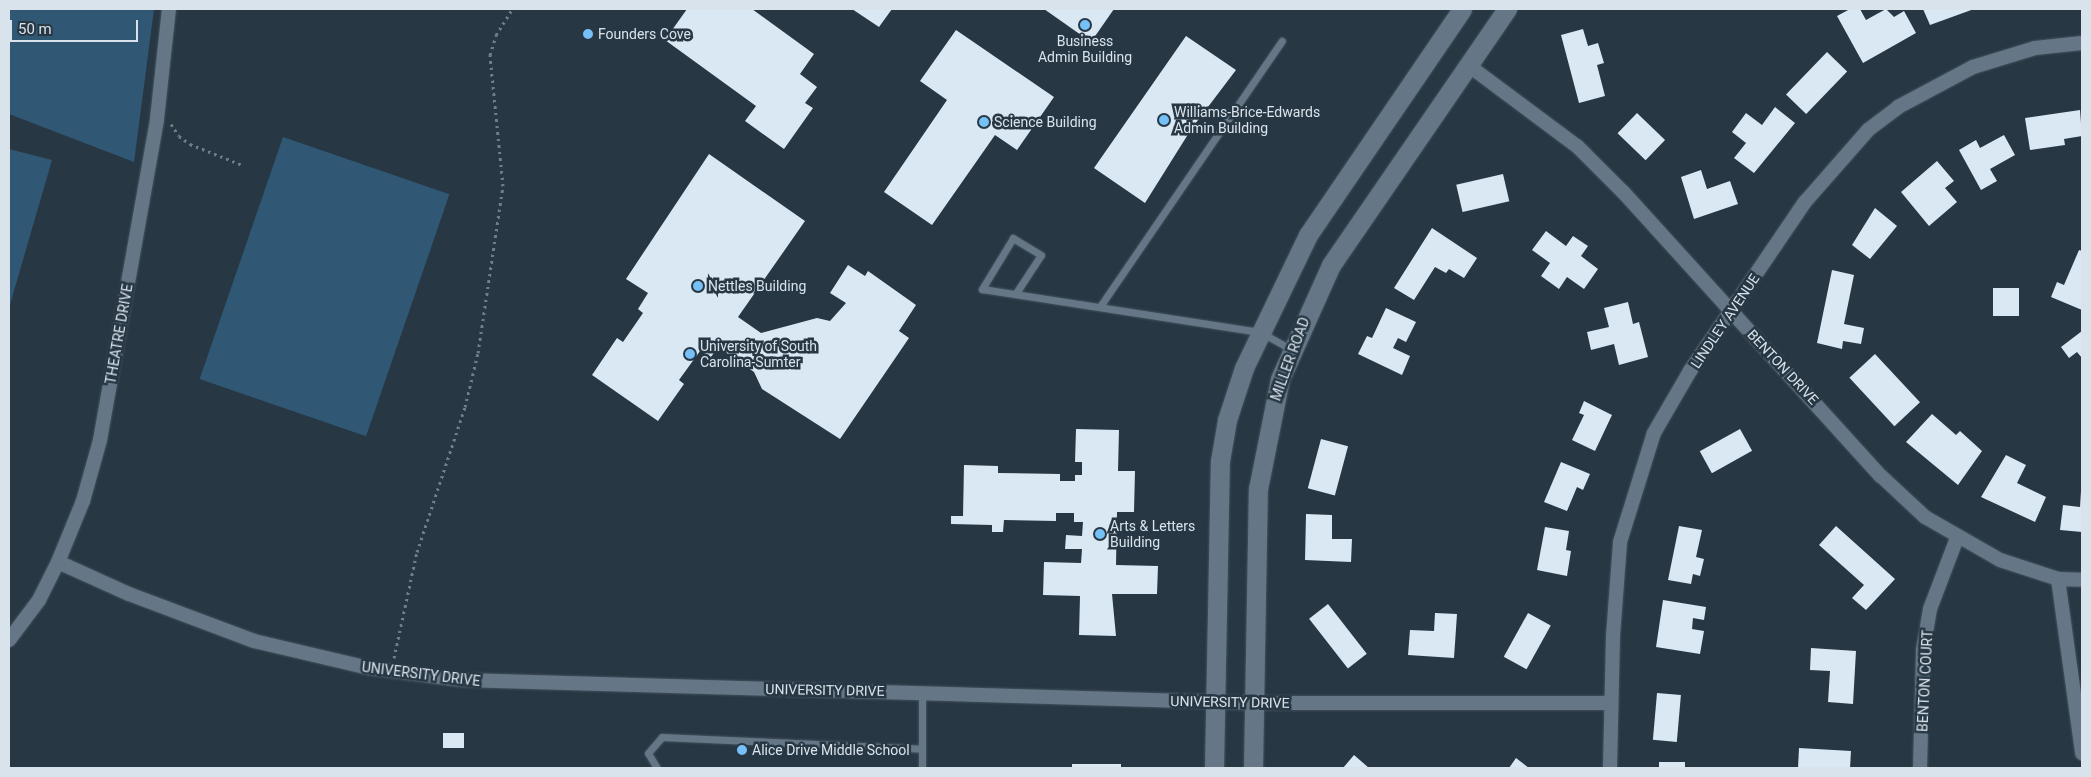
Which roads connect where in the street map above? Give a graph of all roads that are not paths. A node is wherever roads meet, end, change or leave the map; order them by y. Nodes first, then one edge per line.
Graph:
1 (169, 9) edge
2 (1462, 9) edge
3 (1507, 9) edge
4 (1282, 41) dead end
5 (2082, 42) edge
6 (1468, 65) junction
7 (1016, 293) junction
8 (1101, 305) junction
9 (1732, 311) junction
10 (1260, 332) junction
11 (1291, 349) junction
12 (1957, 538) junction
13 (58, 562) junction
14 (2058, 579) junction
15 (2082, 580) edge
16 (9, 640) edge
17 (922, 691) junction
18 (1213, 702) junction
19 (1254, 703) junction
20 (1612, 703) junction
21 (922, 750) junction
22 (2082, 753) edge
23 (657, 768) edge
24 (922, 768) edge
25 (1214, 768) edge
26 (1253, 768) edge
27 (1610, 768) edge
28 (1920, 768) edge

1 - 13 street, THEATRE DRIVE
2 - 10 street
3 - 6 street, MILLER ROAD
4 - 8 lane
5 - 9 street, LINDLEY AVENUE
6 - 9 street, BENTON DRIVE
6 - 11 street, MILLER ROAD
7 - 7 lane
7 - 8 lane
8 - 10 lane
9 - 12 street, BENTON DRIVE
9 - 20 street, LINDLEY AVENUE
10 - 11 lane
10 - 18 street
11 - 19 street, MILLER ROAD
12 - 14 street, BENTON DRIVE
12 - 28 street, BENTON COURT
13 - 16 street, THEATRE DRIVE
13 - 17 street, UNIVERSITY DRIVE
14 - 15 street, BENTON DRIVE
14 - 22 street
17 - 18 street, UNIVERSITY DRIVE
17 - 21 lane
18 - 19 street, UNIVERSITY DRIVE
18 - 25 street
19 - 20 street, UNIVERSITY DRIVE
19 - 26 street, MILLER ROAD
20 - 27 street, LINDLEY AVENUE
21 - 23 lane
21 - 24 lane

